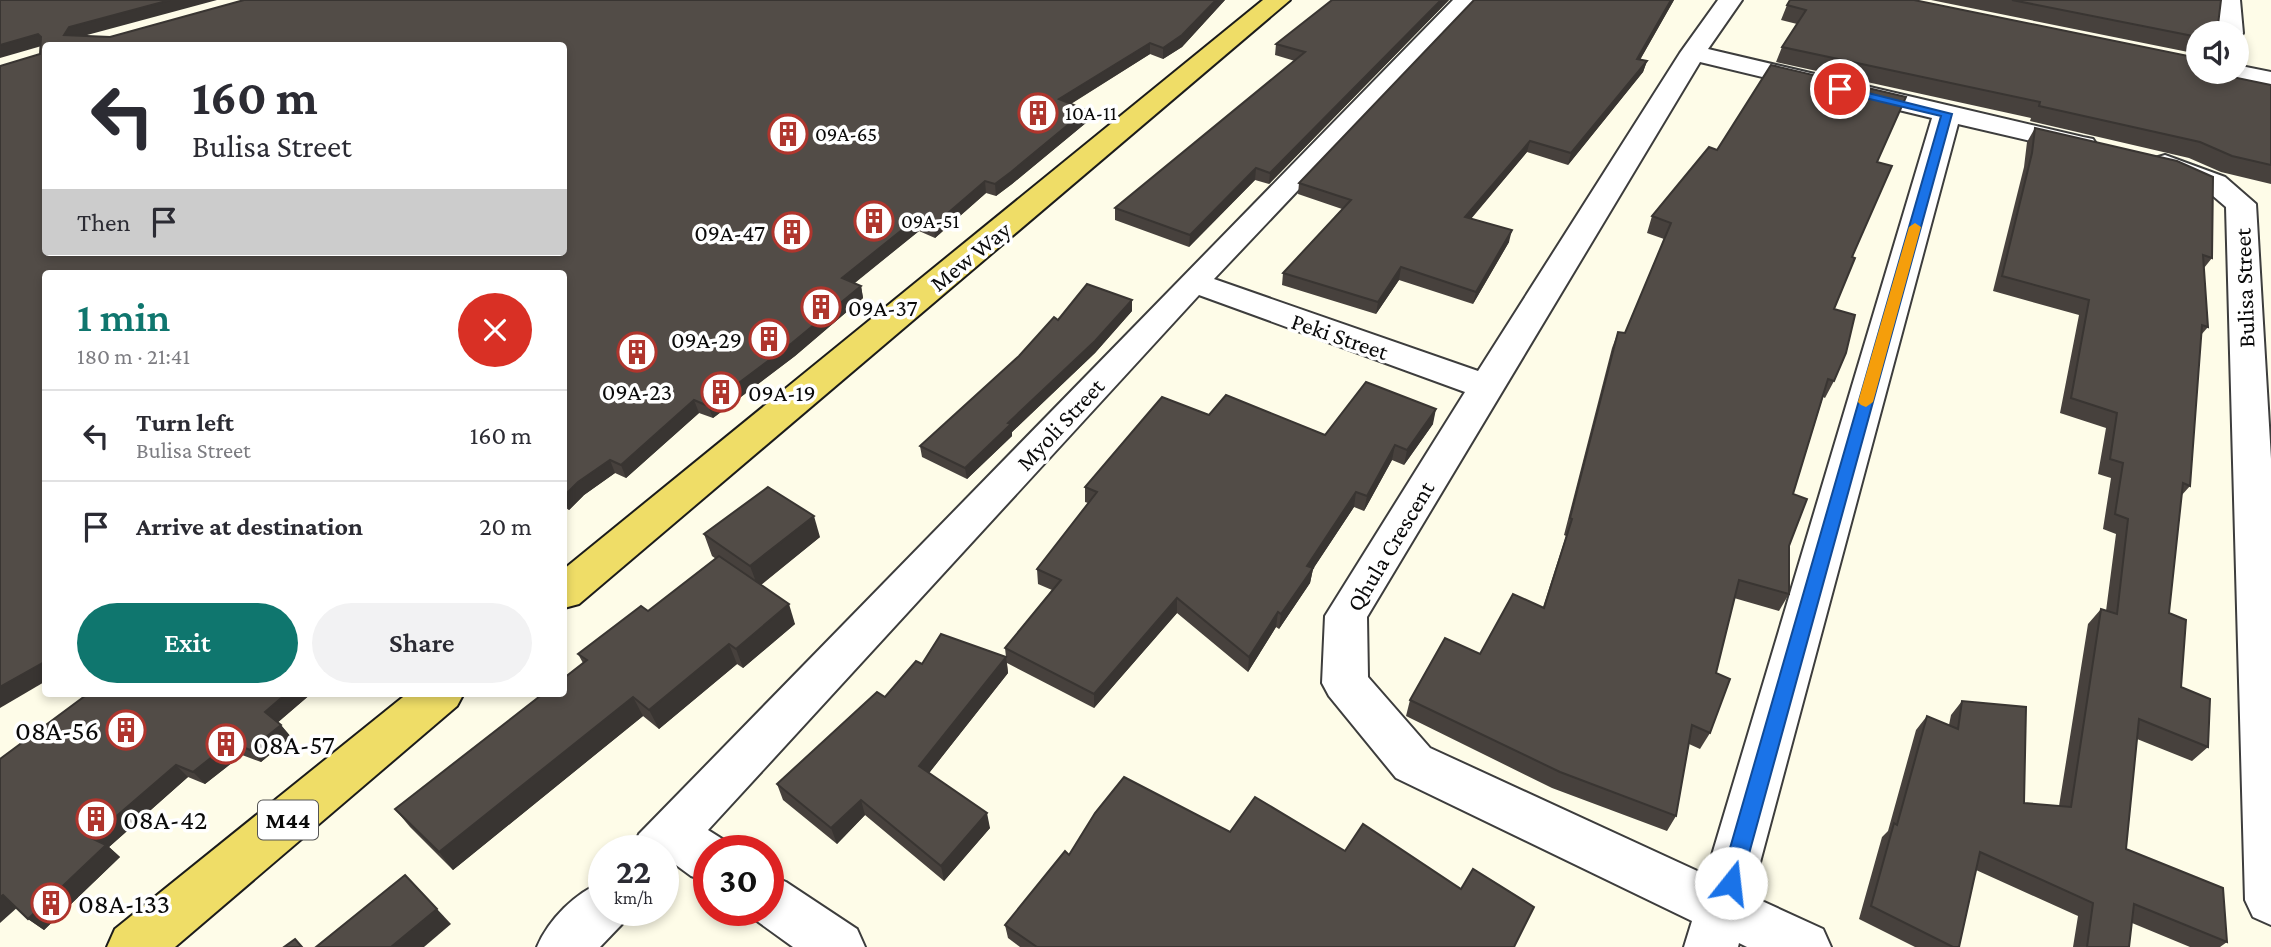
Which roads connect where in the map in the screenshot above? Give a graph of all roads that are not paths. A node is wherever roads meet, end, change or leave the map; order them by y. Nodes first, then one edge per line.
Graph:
1 (1278, 0) edge
2 (1466, 0) edge
3 (1730, 0) edge
4 (2228, 0) edge
5 (2230, 21) edge
6 (1693, 53) junction
7 (2249, 76) edge
8 (2271, 80) edge
9 (1947, 114) junction
10 (1193, 282) junction
11 (1487, 387) junction
12 (567, 590) edge
13 (437, 697) edge
14 (680, 848) edge
15 (2271, 900) edge
16 (784, 910) edge
17 (588, 922) edge
18 (1717, 928) edge
19 (134, 947) edge
20 (564, 947) edge
21 (838, 947) edge
22 (1804, 947) edge

1 - 12 main road, Mew Way
2 - 10 street, Myoli Street
3 - 6 street, Qhula Crescent
4 - 5 street
6 - 9 street, Bulisa Street
6 - 11 street, Qhula Crescent
7 - 8 street
9 - 15 street, Bulisa Street
9 - 18 street
10 - 11 street, Peki Street
10 - 14 street, Myoli Street
11 - 18 street, Qhula Crescent
13 - 19 main road, M44
16 - 21 street
17 - 20 street
18 - 22 street, Qhula Crescent

